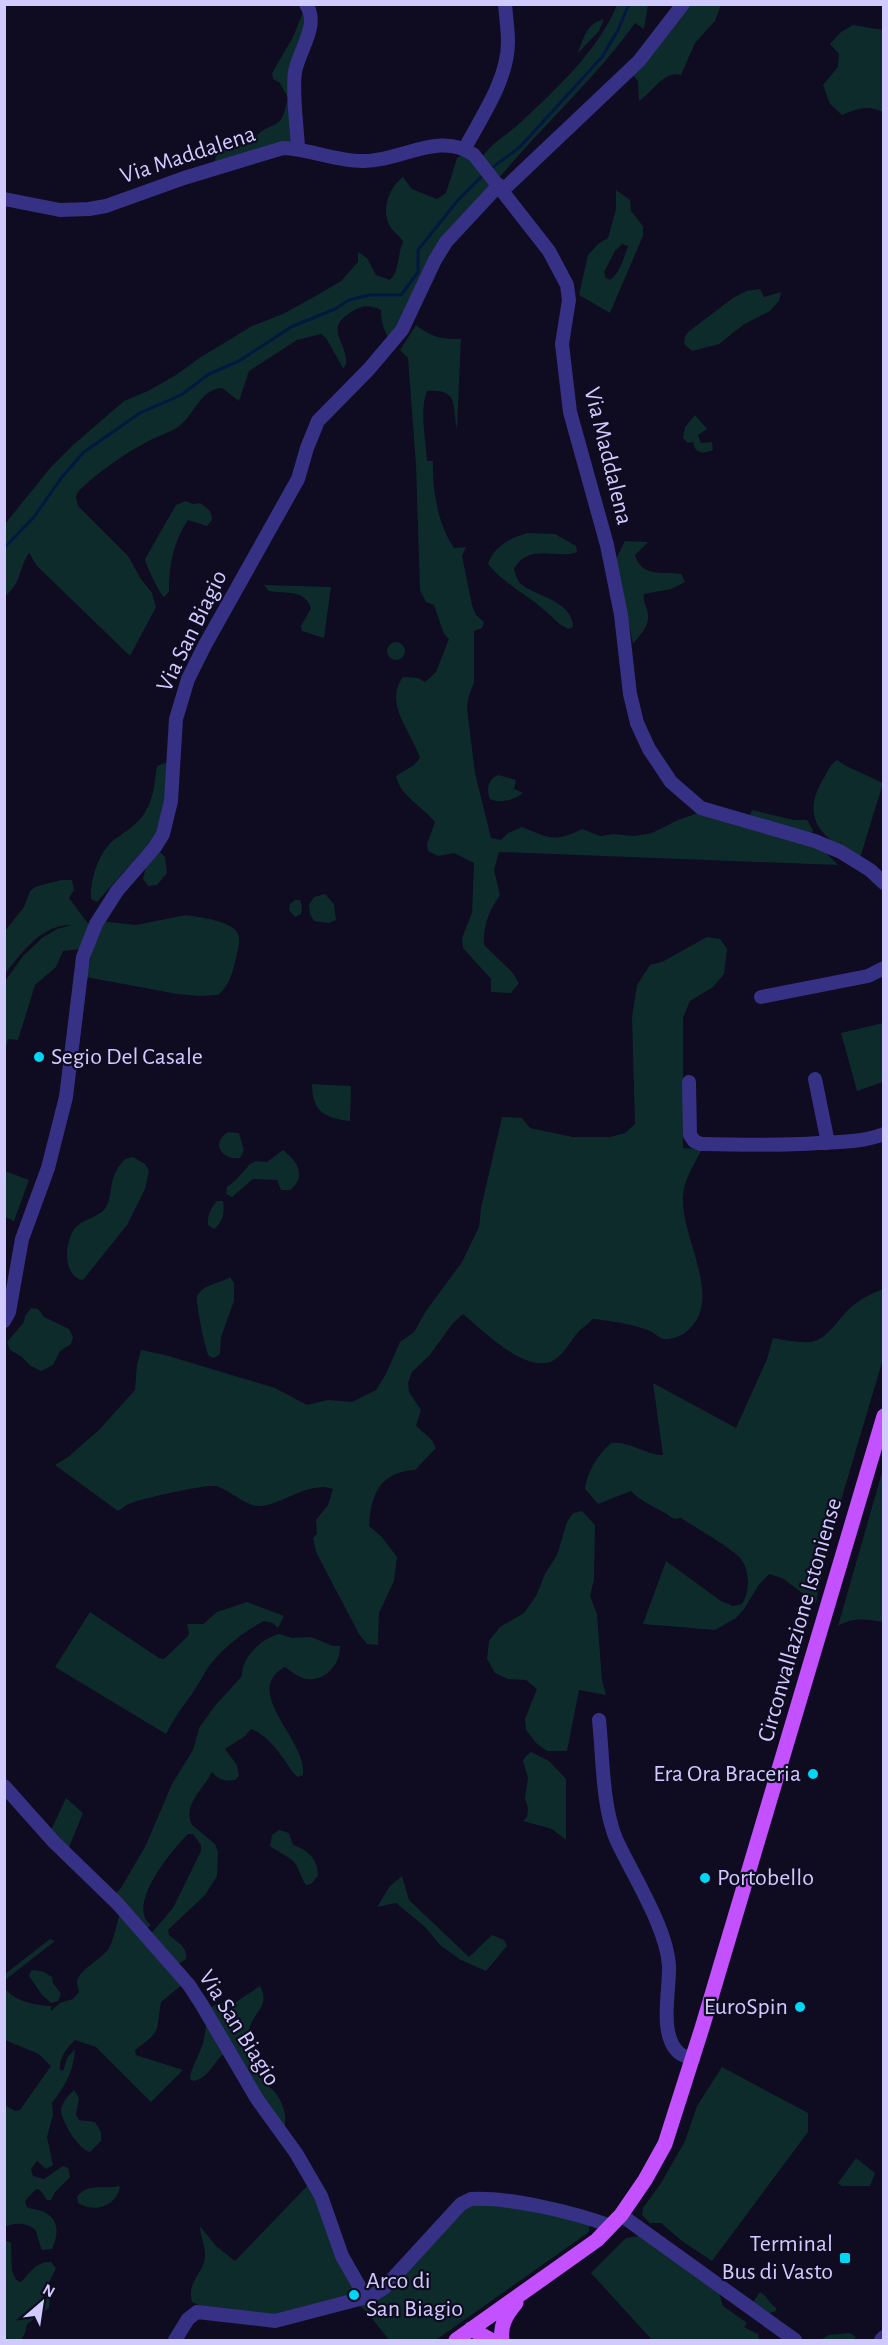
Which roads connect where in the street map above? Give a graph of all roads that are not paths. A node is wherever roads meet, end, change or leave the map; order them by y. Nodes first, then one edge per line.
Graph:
1 (306, 4) edge
2 (505, 4) edge
3 (683, 4) edge
4 (298, 148) junction
5 (465, 148) junction
6 (500, 185) junction
7 (4, 199) edge
8 (884, 883) edge
9 (884, 968) edge
10 (761, 997) dead end
11 (815, 1079) dead end
12 (689, 1082) dead end
13 (884, 1134) edge
14 (828, 1143) junction
15 (4, 1321) edge
16 (884, 1416) edge
17 (599, 1720) dead end
18 (4, 1786) edge
19 (693, 2059) junction
20 (616, 2221) junction
21 (531, 2288) junction
22 (366, 2298) junction
23 (472, 2335) edge
24 (884, 2337) edge
25 (175, 2340) edge
26 (456, 2340) edge
27 (491, 2340) edge
28 (502, 2340) edge
29 (795, 2340) edge
30 (881, 2340) edge

1 - 4 street
2 - 5 street
3 - 6 street, Via San Biagio
4 - 5 street, Via Maddalena
4 - 7 street, Via Maddalena
5 - 6 street, Via Maddalena
6 - 8 street, Via Maddalena
6 - 15 street, Via San Biagio
9 - 10 street
11 - 14 street
12 - 14 street
13 - 14 street
16 - 19 main road, Circonvallazione Istoniense
17 - 19 street
18 - 22 street, Via San Biagio
19 - 20 main road, Circonvallazione Istoniense
20 - 21 main road, Circonvallazione Istoniense
20 - 22 street
20 - 29 street
21 - 23 main road, Circonvallazione Istoniense
21 - 28 main road
22 - 25 street
23 - 26 main road, Circonvallazione Istoniense
23 - 27 main road
24 - 30 street

